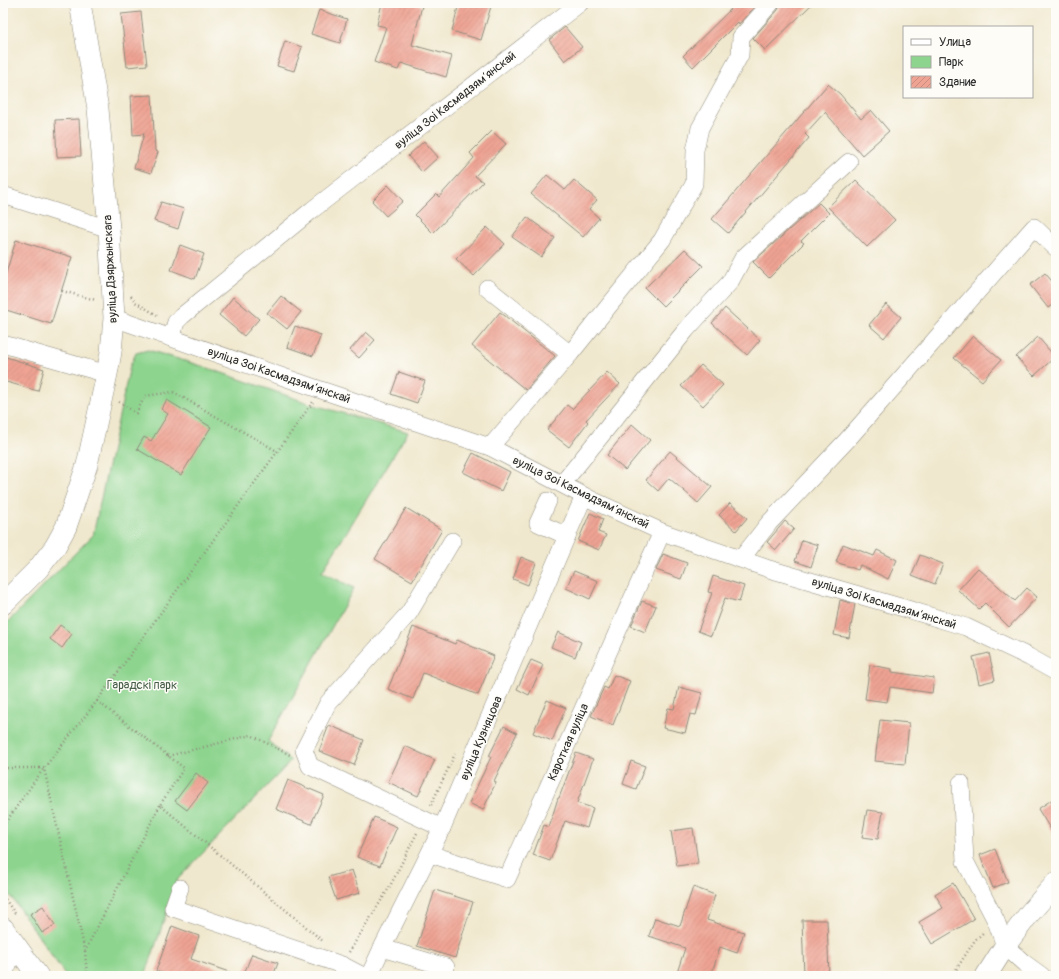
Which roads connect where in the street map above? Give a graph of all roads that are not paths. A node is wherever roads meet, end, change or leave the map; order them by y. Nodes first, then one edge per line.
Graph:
1 (80, 3) edge
2 (580, 3) edge
3 (771, 3) edge
4 (849, 162) dead end
5 (3, 195) edge
6 (109, 229) junction
7 (1056, 248) edge
8 (487, 288) dead end
9 (114, 318) junction
10 (171, 338) junction
11 (3, 344) edge
12 (570, 354) junction
13 (107, 374) junction
14 (490, 447) junction
15 (562, 484) junction
16 (584, 496) junction
17 (548, 501) dead end
18 (662, 532) junction
19 (567, 536) junction
20 (452, 542) dead end
21 (741, 559) junction
22 (3, 604) edge
23 (1056, 672) edge
24 (961, 783) dead end
25 (442, 828) junction
26 (430, 854) junction
27 (1056, 883) edge
28 (180, 888) dead end
29 (7, 933) edge
30 (1005, 946) junction
31 (382, 948) junction
32 (3, 974) edge
33 (1035, 974) edge
34 (38, 976) edge
35 (363, 976) edge
36 (370, 976) edge
37 (444, 976) edge
38 (986, 976) edge

1 - 6 main road, вуліца Дзяржынскага
2 - 10 street, вуліца Зоі Касмадзямʼянскай
3 - 12 street
4 - 15 street
5 - 6 street
6 - 9 main road, вуліца Дзяржынскага
7 - 21 street
8 - 12 street
9 - 10 street, вуліца Зоі Касмадзямʼянскай
9 - 13 main road, вуліца Дзяржынскага
10 - 14 street, вуліца Зоі Касмадзямʼянскай
11 - 13 street
12 - 14 street
13 - 22 main road, вуліца Дзяржынскага
14 - 15 street, вуліца Зоі Касмадзямʼянскай
15 - 16 street, вуліца Зоі Касмадзямʼянскай
16 - 18 street, вуліца Зоі Касмадзямʼянскай
16 - 19 street, вуліца Кузняцова
17 - 19 street
18 - 21 street, вуліца Зоі Касмадзямʼянскай
18 - 26 street, Кароткая вуліца
19 - 25 street, вуліца Кузняцова
20 - 25 street
21 - 23 street, вуліца Зоі Касмадзямʼянскай
24 - 30 street
25 - 26 street, вуліца Кузняцова
26 - 31 street, вуліца Кузняцова
27 - 30 main road
28 - 35 street
29 - 32 street
29 - 34 main road
30 - 33 street
30 - 38 main road
31 - 36 street, вуліца Кузняцова
31 - 37 street

